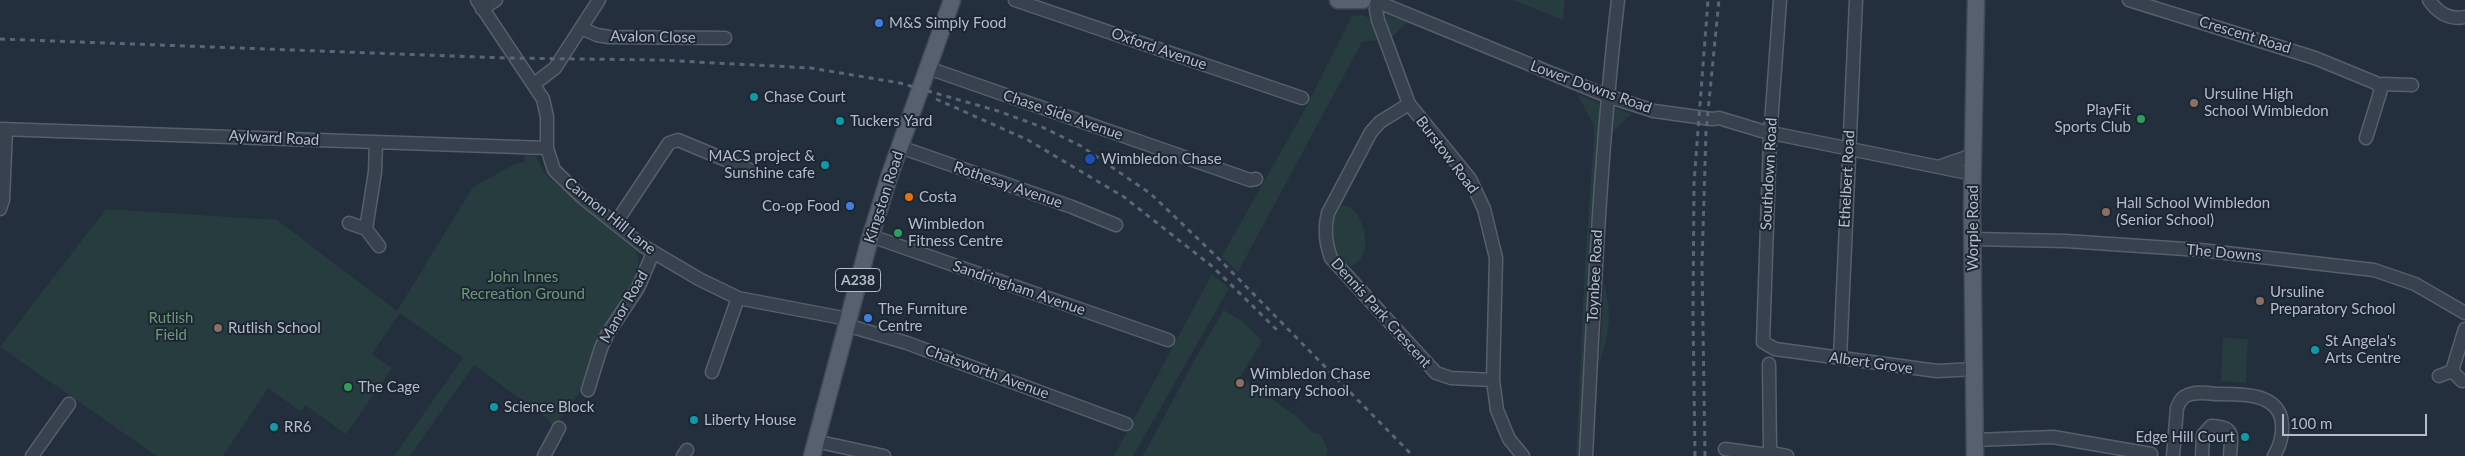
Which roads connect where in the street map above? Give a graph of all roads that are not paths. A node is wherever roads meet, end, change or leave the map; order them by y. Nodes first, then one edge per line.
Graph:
1 (496, 0) edge
2 (599, 0) edge
3 (952, 0) edge
4 (1015, 0) edge
5 (1338, 0) edge
6 (1618, 0) edge
7 (1780, 0) edge
8 (1856, 0) edge
9 (1976, 0) edge
10 (2129, 0) edge
11 (2429, 0) edge
12 (1371, 1) edge
13 (479, 4) edge
14 (2465, 17) edge
15 (581, 28) junction
16 (725, 38) dead end
17 (928, 68) junction
18 (534, 84) junction
19 (2412, 85) dead end
20 (2379, 86) junction
21 (1606, 96) junction
22 (1302, 98) dead end
23 (1409, 104) junction
24 (3, 129) edge
25 (1770, 132) junction
26 (2366, 138) dead end
27 (376, 143) junction
28 (900, 147) junction
29 (547, 148) junction
30 (1848, 148) junction
31 (1973, 150) junction
32 (1936, 167) junction
33 (750, 170) dead end
34 (1973, 174) junction
35 (1256, 179) dead end
36 (0, 209) edge
37 (350, 223) dead end
38 (615, 224) junction
39 (1116, 225) dead end
40 (366, 229) junction
41 (871, 236) junction
42 (1972, 239) junction
43 (380, 246) dead end
44 (653, 253) junction
45 (738, 298) junction
46 (2465, 313) edge
47 (847, 322) junction
48 (2465, 329) edge
49 (1168, 340) dead end
50 (1768, 346) joint
51 (1840, 358) junction
52 (1769, 364) dead end
53 (1976, 369) junction
54 (2452, 371) junction
55 (712, 372) dead end
56 (2439, 376) dead end
57 (1493, 380) junction
58 (2462, 381) dead end
59 (588, 390) dead end
60 (69, 404) dead end
61 (1126, 424) dead end
62 (559, 428) dead end
63 (814, 448) edge
64 (1975, 448) edge
65 (1725, 449) dead end
66 (1772, 452) junction
67 (2151, 454) dead end
68 (32, 456) edge
69 (544, 456) edge
70 (884, 456) edge
71 (1523, 456) edge
72 (1586, 456) edge
73 (1787, 456) edge
74 (2173, 456) edge
75 (2202, 456) edge
76 (2230, 456) edge
77 (2274, 456) edge

1 - 13 street
2 - 15 street
3 - 17 main road, Kingston Road / A238
4 - 22 street, Oxford Avenue
5 - 12 main road
6 - 21 street, Toynbee Road
7 - 25 street, Southdown Road
8 - 30 street, Ethelbert Road
9 - 31 main road, Worple Road
10 - 20 street, Crescent Road
11 - 14 street
12 - 21 street, Lower Downs Road
12 - 23 street, Burstow Road
13 - 18 street, Cannon Hill Lane
15 - 16 street, Avalon Close
15 - 18 street
17 - 28 main road, Kingston Road / A238
17 - 35 street, Chase Side Avenue
18 - 29 street, Cannon Hill Lane
19 - 20 street
20 - 26 street
21 - 25 street, Lower Downs Road
21 - 72 street, Toynbee Road
23 - 57 street, Burstow Road
23 - 57 street, Dennis Park Crescent
24 - 27 street, Aylward Road
24 - 36 street
25 - 30 street, Lower Downs Road
25 - 50 street, Southdown Road
27 - 29 street, Aylward Road
27 - 40 street
28 - 39 street, Rothesay Avenue
28 - 41 main road, Kingston Road / A238
29 - 38 street, Cannon Hill Lane
30 - 32 street, Lower Downs Road
30 - 51 street, Ethelbert Road
31 - 32 street, Lower Downs Road
31 - 34 main road, Worple Road
32 - 34 street, Lower Downs Road
33 - 38 street
34 - 42 main road, Worple Road
37 - 40 street
38 - 44 street, Cannon Hill Lane
40 - 43 street
41 - 47 main road, Kingston Road / A238
41 - 49 street, Sandringham Avenue
42 - 46 street, The Downs
42 - 53 main road, Worple Road
44 - 45 street, Cannon Hill Lane
44 - 59 street, Manor Road
45 - 47 street, Cannon Hill Lane
45 - 55 street
47 - 61 street, Chatsworth Avenue
47 - 63 main road, Kingston Road / A238
48 - 54 street
50 - 51 street, Albert Grove
51 - 53 street, Albert Grove
52 - 66 street
53 - 64 main road, Worple Road
54 - 56 street
54 - 58 street
57 - 71 street, Burstow Road
60 - 68 street
62 - 69 street
63 - 70 street
64 - 67 street
65 - 66 street
66 - 73 street
74 - 77 street
75 - 76 street

